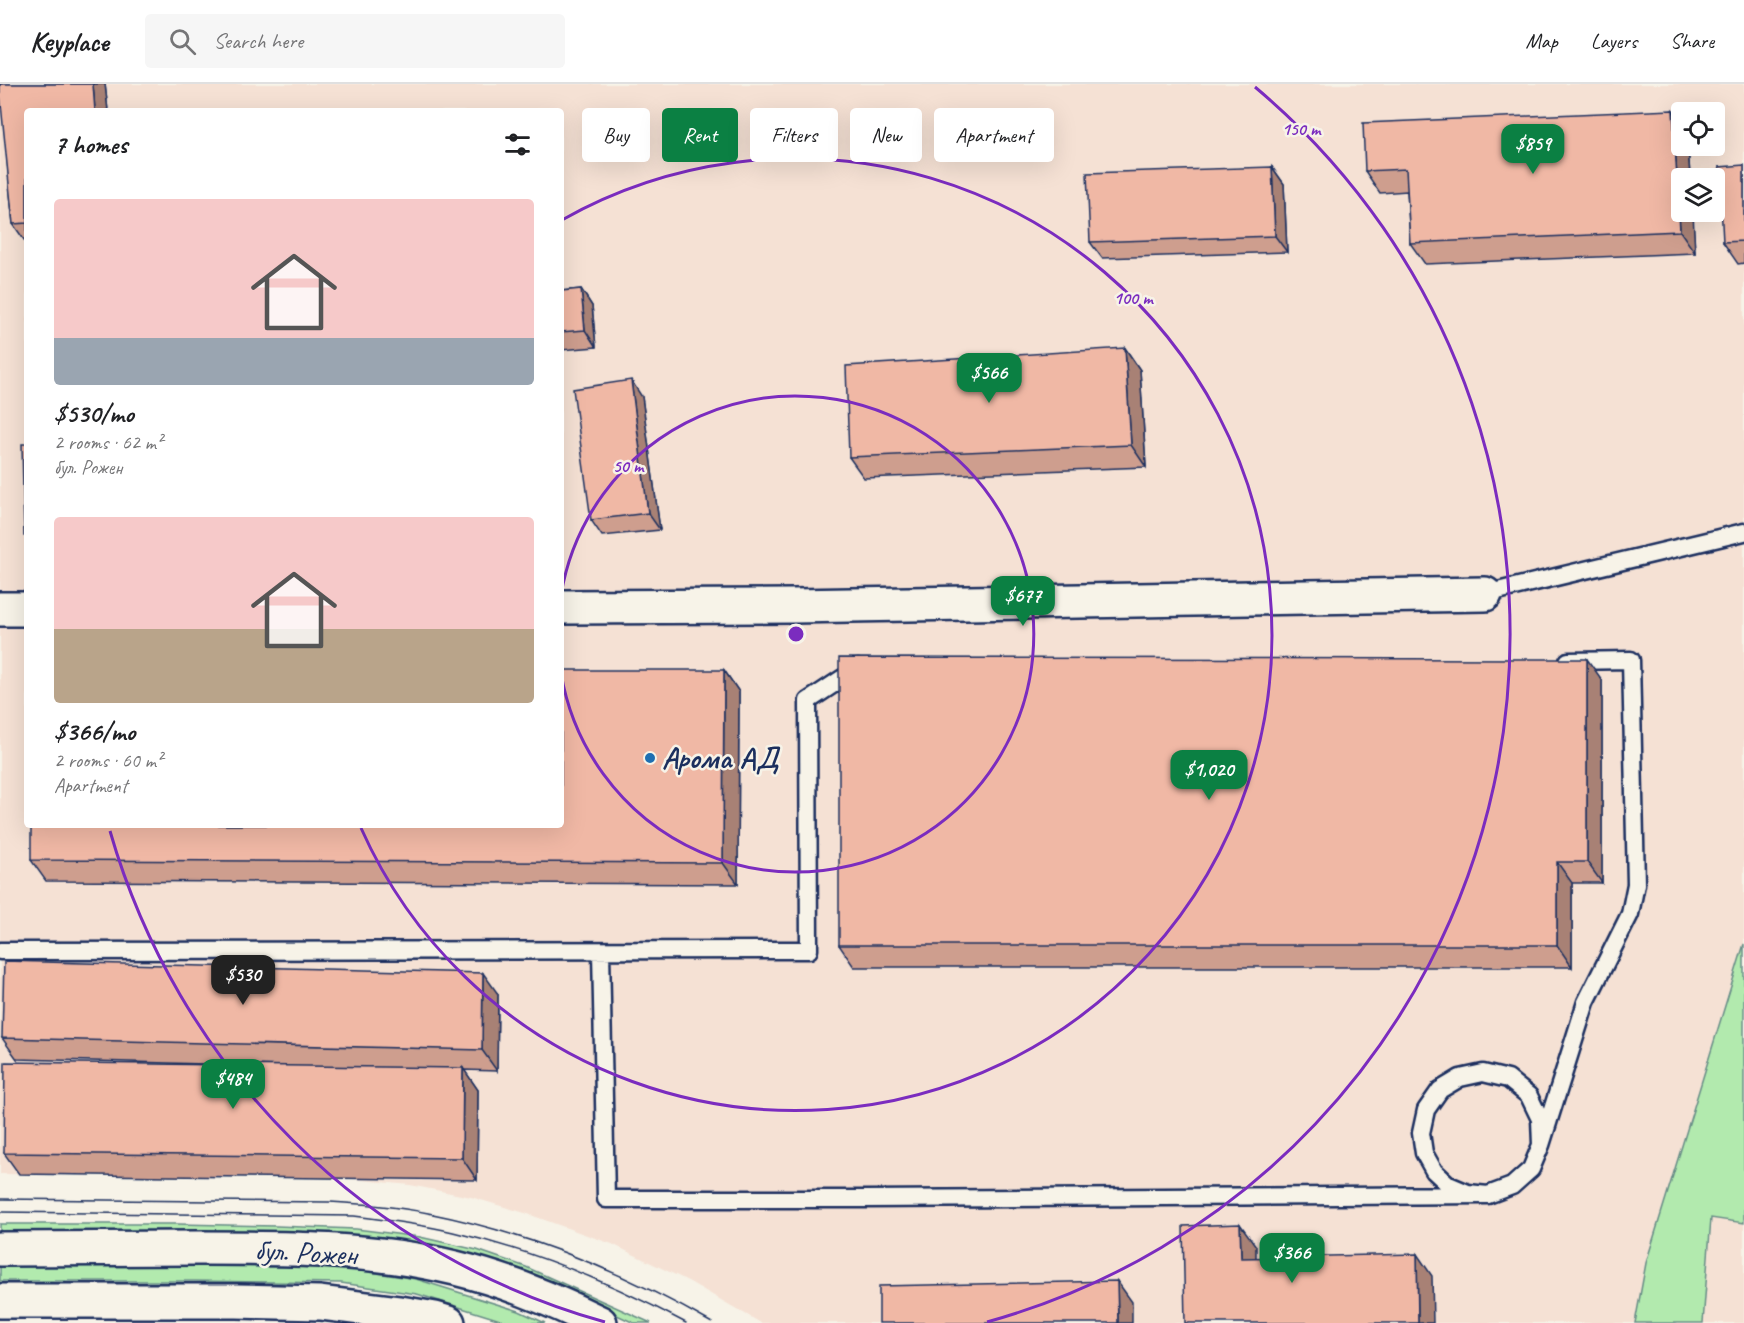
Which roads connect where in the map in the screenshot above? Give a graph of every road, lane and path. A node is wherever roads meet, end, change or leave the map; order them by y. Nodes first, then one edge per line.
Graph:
1 (1744, 532) edge
2 (1485, 594) joint
3 (564, 606) edge
4 (0, 609) edge
5 (24, 609) edge
6 (1548, 661) edge
7 (871, 667) edge
8 (0, 951) edge
9 (601, 951) junction
10 (1541, 1145) junction
11 (1488, 1195) junction
12 (0, 1249) edge
13 (0, 1301) edge
14 (448, 1323) edge
15 (600, 1323) edge

1 - 2 lane
2 - 3 main road
4 - 5 main road
6 - 10 lane
7 - 9 lane
8 - 9 lane
9 - 11 lane
10 - 11 lane
10 - 11 lane
12 - 15 main road, бул. Рожен
13 - 14 main road, бул. Рожен

